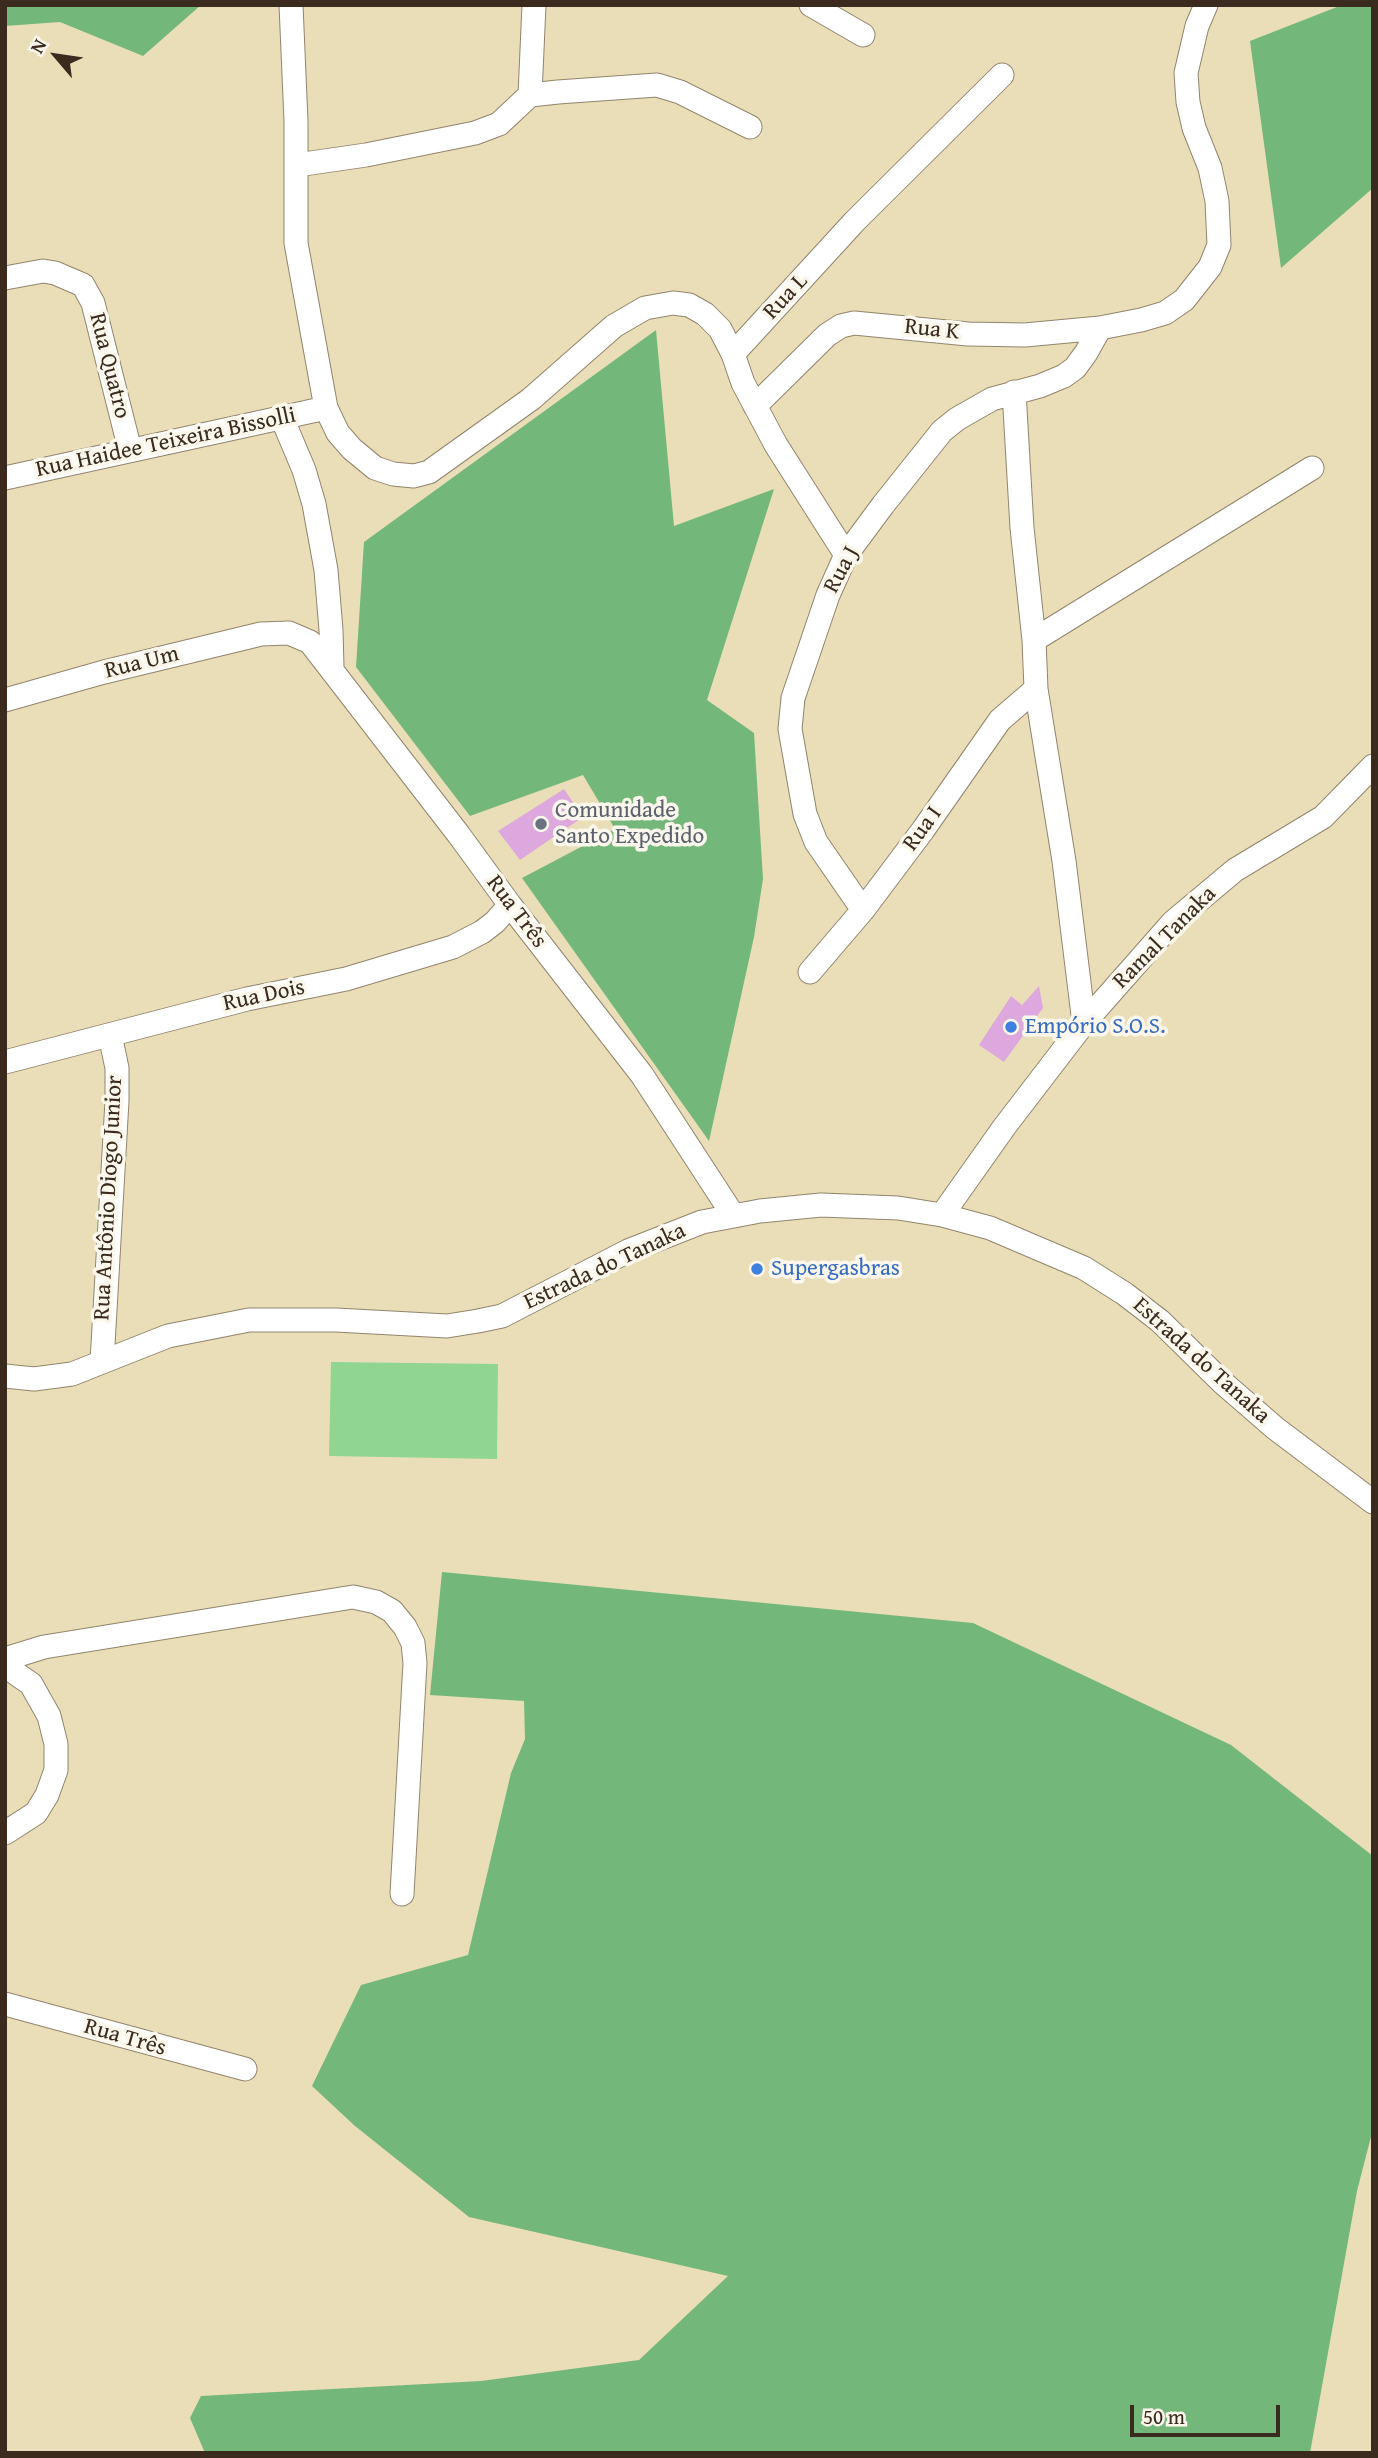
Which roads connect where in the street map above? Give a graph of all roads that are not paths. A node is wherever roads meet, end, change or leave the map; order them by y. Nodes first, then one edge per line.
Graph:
1 (290, 5) edge
2 (534, 5) edge
3 (811, 5) edge
4 (1206, 5) edge
5 (863, 35) dead end
6 (1002, 75) dead end
7 (530, 95) junction
8 (750, 127) dead end
9 (297, 165) junction
10 (5, 278) edge
11 (1100, 328) junction
12 (733, 354) junction
13 (1014, 392) junction
14 (755, 406) junction
15 (326, 408) junction
16 (282, 418) junction
17 (130, 450) junction
18 (1311, 468) dead end
19 (5, 478) edge
20 (846, 555) junction
21 (279, 633) joint
22 (1034, 639) junction
23 (332, 667) junction
24 (1036, 689) junction
25 (5, 700) edge
26 (1373, 765) edge
27 (510, 905) junction
28 (863, 910) junction
29 (810, 972) dead end
30 (1084, 1023) junction
31 (110, 1035) junction
32 (5, 1062) edge
33 (733, 1215) junction
34 (942, 1215) junction
35 (102, 1362) junction
36 (5, 1376) edge
37 (1373, 1502) edge
38 (5, 1659) edge
39 (5, 1666) edge
40 (5, 1833) edge
41 (402, 1894) dead end
42 (5, 2004) edge
43 (245, 2069) dead end

1 - 9 street
2 - 7 street
3 - 5 street
4 - 11 street, Rua K
6 - 12 street, Rua L
7 - 8 street
7 - 9 street
9 - 15 street
10 - 17 street, Rua Quatro
11 - 13 street, Rua J
11 - 14 street, Rua K
12 - 14 street
12 - 15 street
13 - 20 street, Rua J
13 - 22 street
14 - 20 street
15 - 16 street, Rua Haidee Teixeira Bissolli
16 - 17 street, Rua Haidee Teixeira Bissolli
16 - 23 street
17 - 19 street, Rua Haidee Teixeira Bissolli
18 - 22 street
20 - 28 street, Rua J
21 - 23 street, Rua Três
21 - 25 street, Rua Um
22 - 24 street
23 - 27 street, Rua Três
24 - 28 street, Rua I
24 - 30 street
26 - 30 street, Ramal Tanaka
27 - 31 street, Rua Dois
27 - 33 street, Rua Três
28 - 29 street, Rua I
30 - 34 street, Ramal Tanaka
31 - 32 street, Rua Dois
31 - 35 street, Rua Antônio Diogo Junior
33 - 34 street, Estrada do Tanaka
33 - 35 street, Estrada do Tanaka
34 - 37 street, Estrada do Tanaka
35 - 36 street, Estrada do Tanaka
38 - 41 street
39 - 40 street
42 - 43 street, Rua Três

